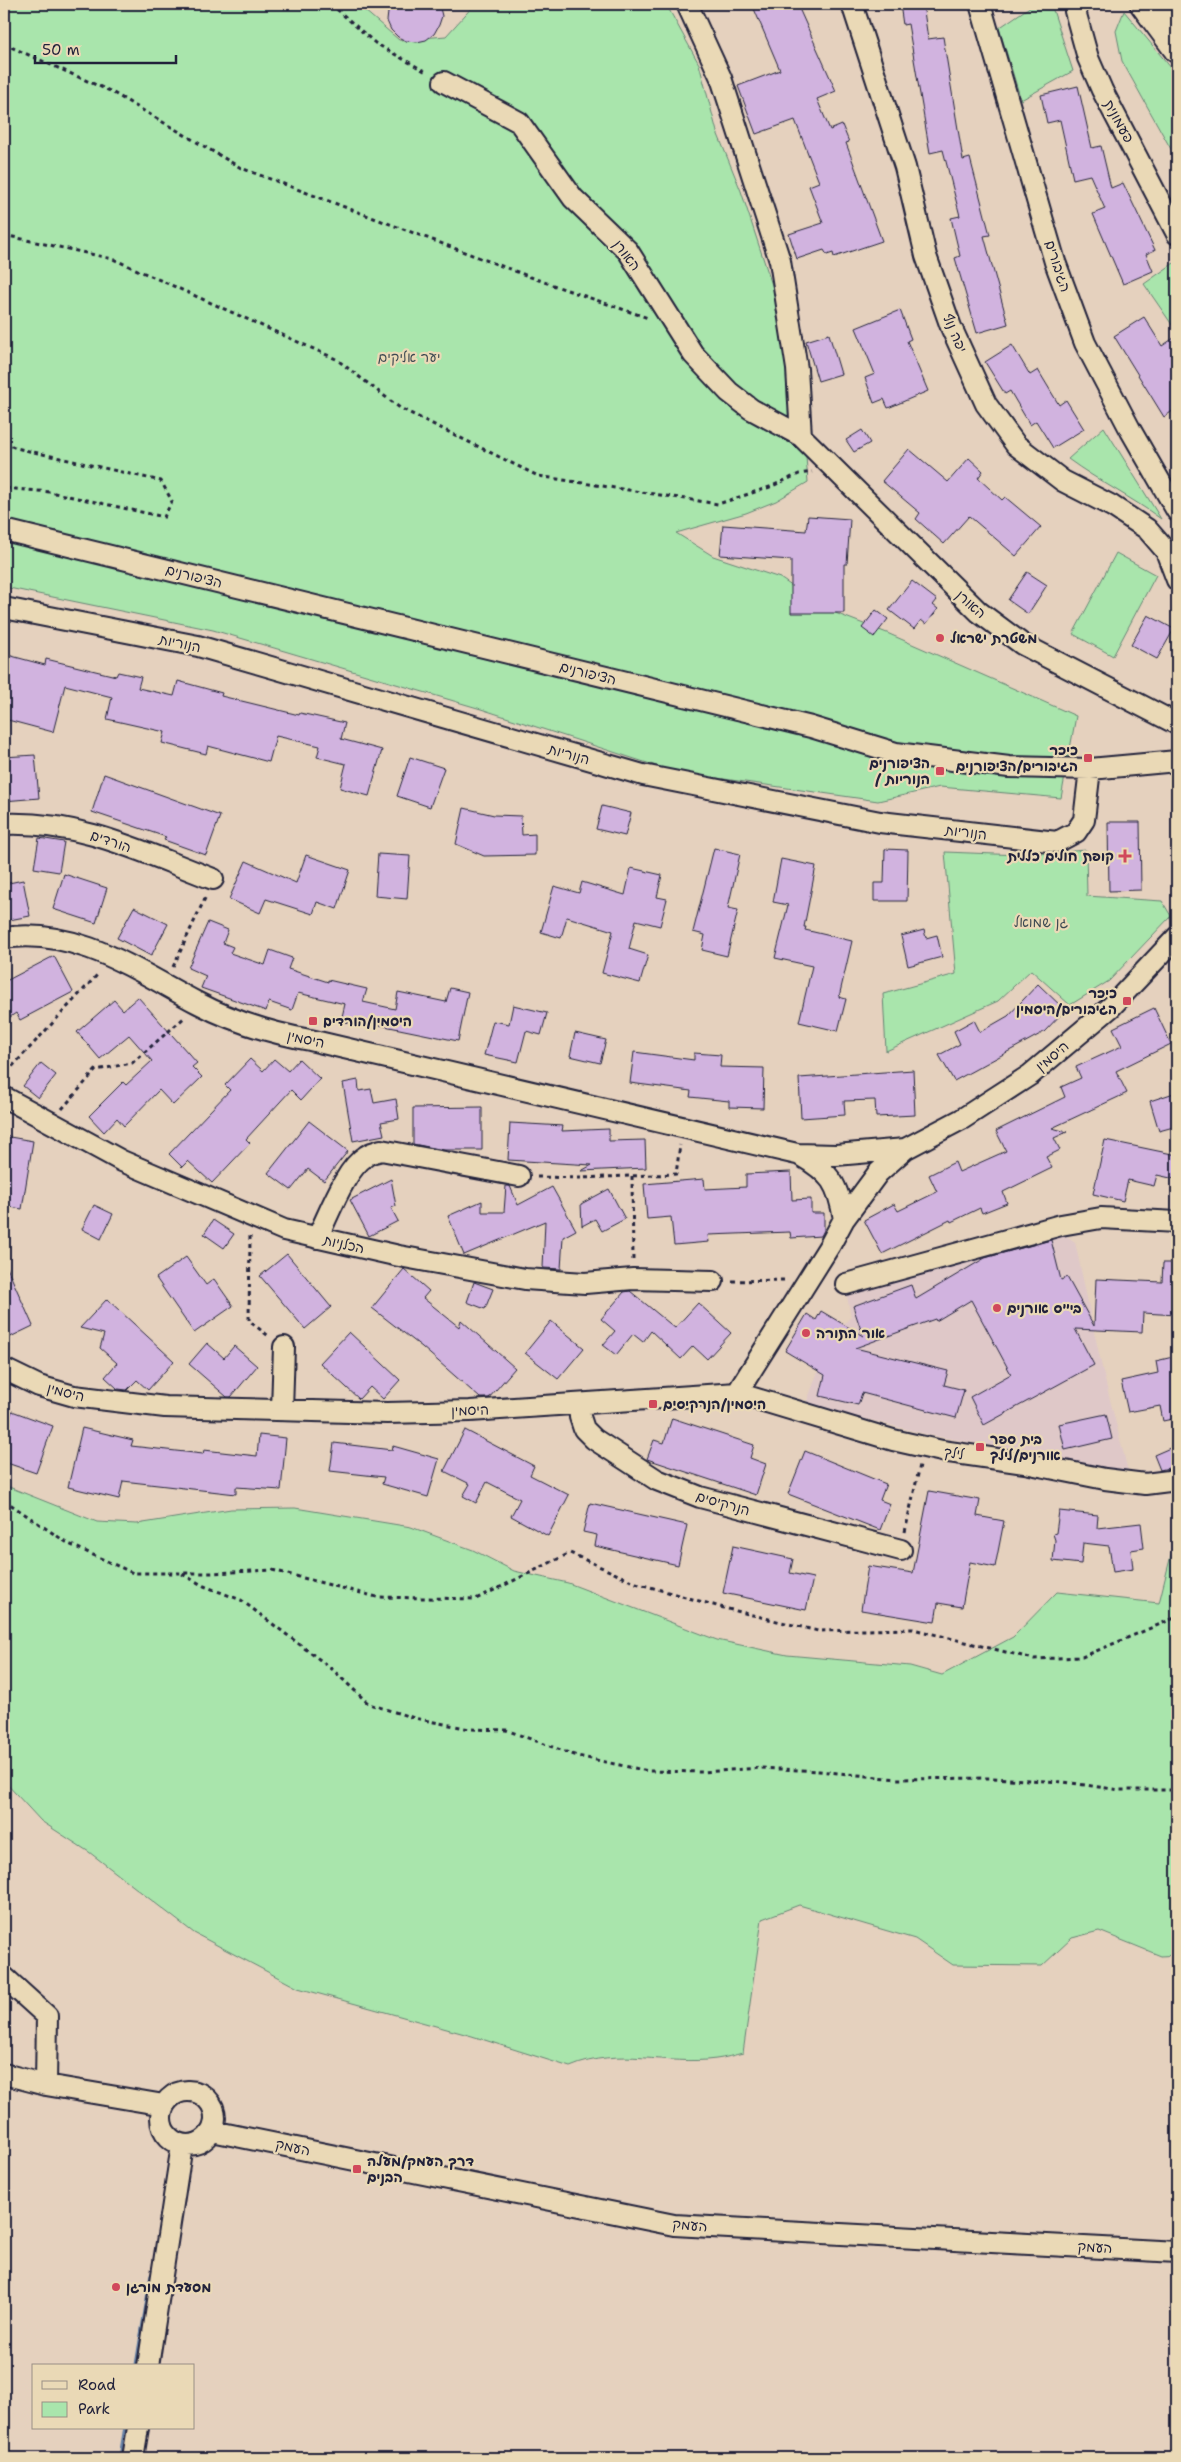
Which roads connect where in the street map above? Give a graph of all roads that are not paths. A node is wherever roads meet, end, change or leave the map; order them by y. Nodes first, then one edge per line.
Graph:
1 (687, 4) edge
2 (852, 4) edge
3 (980, 4) edge
4 (1079, 4) edge
5 (1143, 4) edge
6 (1170, 4) edge
7 (1177, 13) edge
8 (1177, 50) edge
9 (444, 82) road end
10 (1177, 234) edge
11 (801, 436) junction
12 (1177, 511) edge
13 (4, 530) edge
14 (1177, 580) edge
15 (4, 608) edge
16 (1177, 724) edge
17 (1177, 761) edge
18 (1090, 769) junction
19 (4, 824) edge
20 (214, 879) road end
21 (1177, 937) edge
22 (4, 938) edge
23 (5, 1091) edge
24 (906, 1149) junction
25 (796, 1154) junction
26 (519, 1176) road end
27 (844, 1219) junction
28 (1177, 1222) edge
29 (317, 1238) junction
30 (714, 1281) road end
31 (846, 1284) dead end
32 (284, 1347) road end
33 (4, 1369) edge
34 (737, 1393) junction
35 (579, 1404) junction
36 (282, 1410) junction
37 (1177, 1480) edge
38 (901, 1550) road end
39 (4, 1977) edge
40 (4, 2074) edge
41 (46, 2085) junction
42 (164, 2104) junction
43 (212, 2131) junction
44 (182, 2145) junction
45 (1177, 2252) edge
46 (148, 2364) edge
47 (138, 2430) edge
48 (133, 2458) edge

1 - 11 street
2 - 14 street, יפה נוף
3 - 12 street, הגיבורים
4 - 10 street, פעמונית
5 - 8 main road
6 - 7 main road
9 - 11 street, האורן
11 - 16 street, האורן
13 - 18 street, הציפורנים
15 - 18 street, הנוריות
17 - 18 street, הציפורנים
19 - 20 street, הורדים
21 - 24 street, היסמין
22 - 25 street, היסמין
23 - 29 street, הכלניות
24 - 25 street, היסמין
24 - 27 street, היסמין
25 - 27 street, היסמין
26 - 29 street
27 - 34 street, היסמין
28 - 31 street
29 - 30 street, הכלניות
32 - 36 street
33 - 36 street, היסמין
34 - 35 street, היסמין
34 - 37 street, לילך
35 - 36 street, היסמין
35 - 38 street, הנרקיסים
39 - 41 street
40 - 41 street
41 - 42 street
42 - 43 street
42 - 44 street
43 - 44 street
43 - 45 street, העמק
44 - 46 street
47 - 48 street

